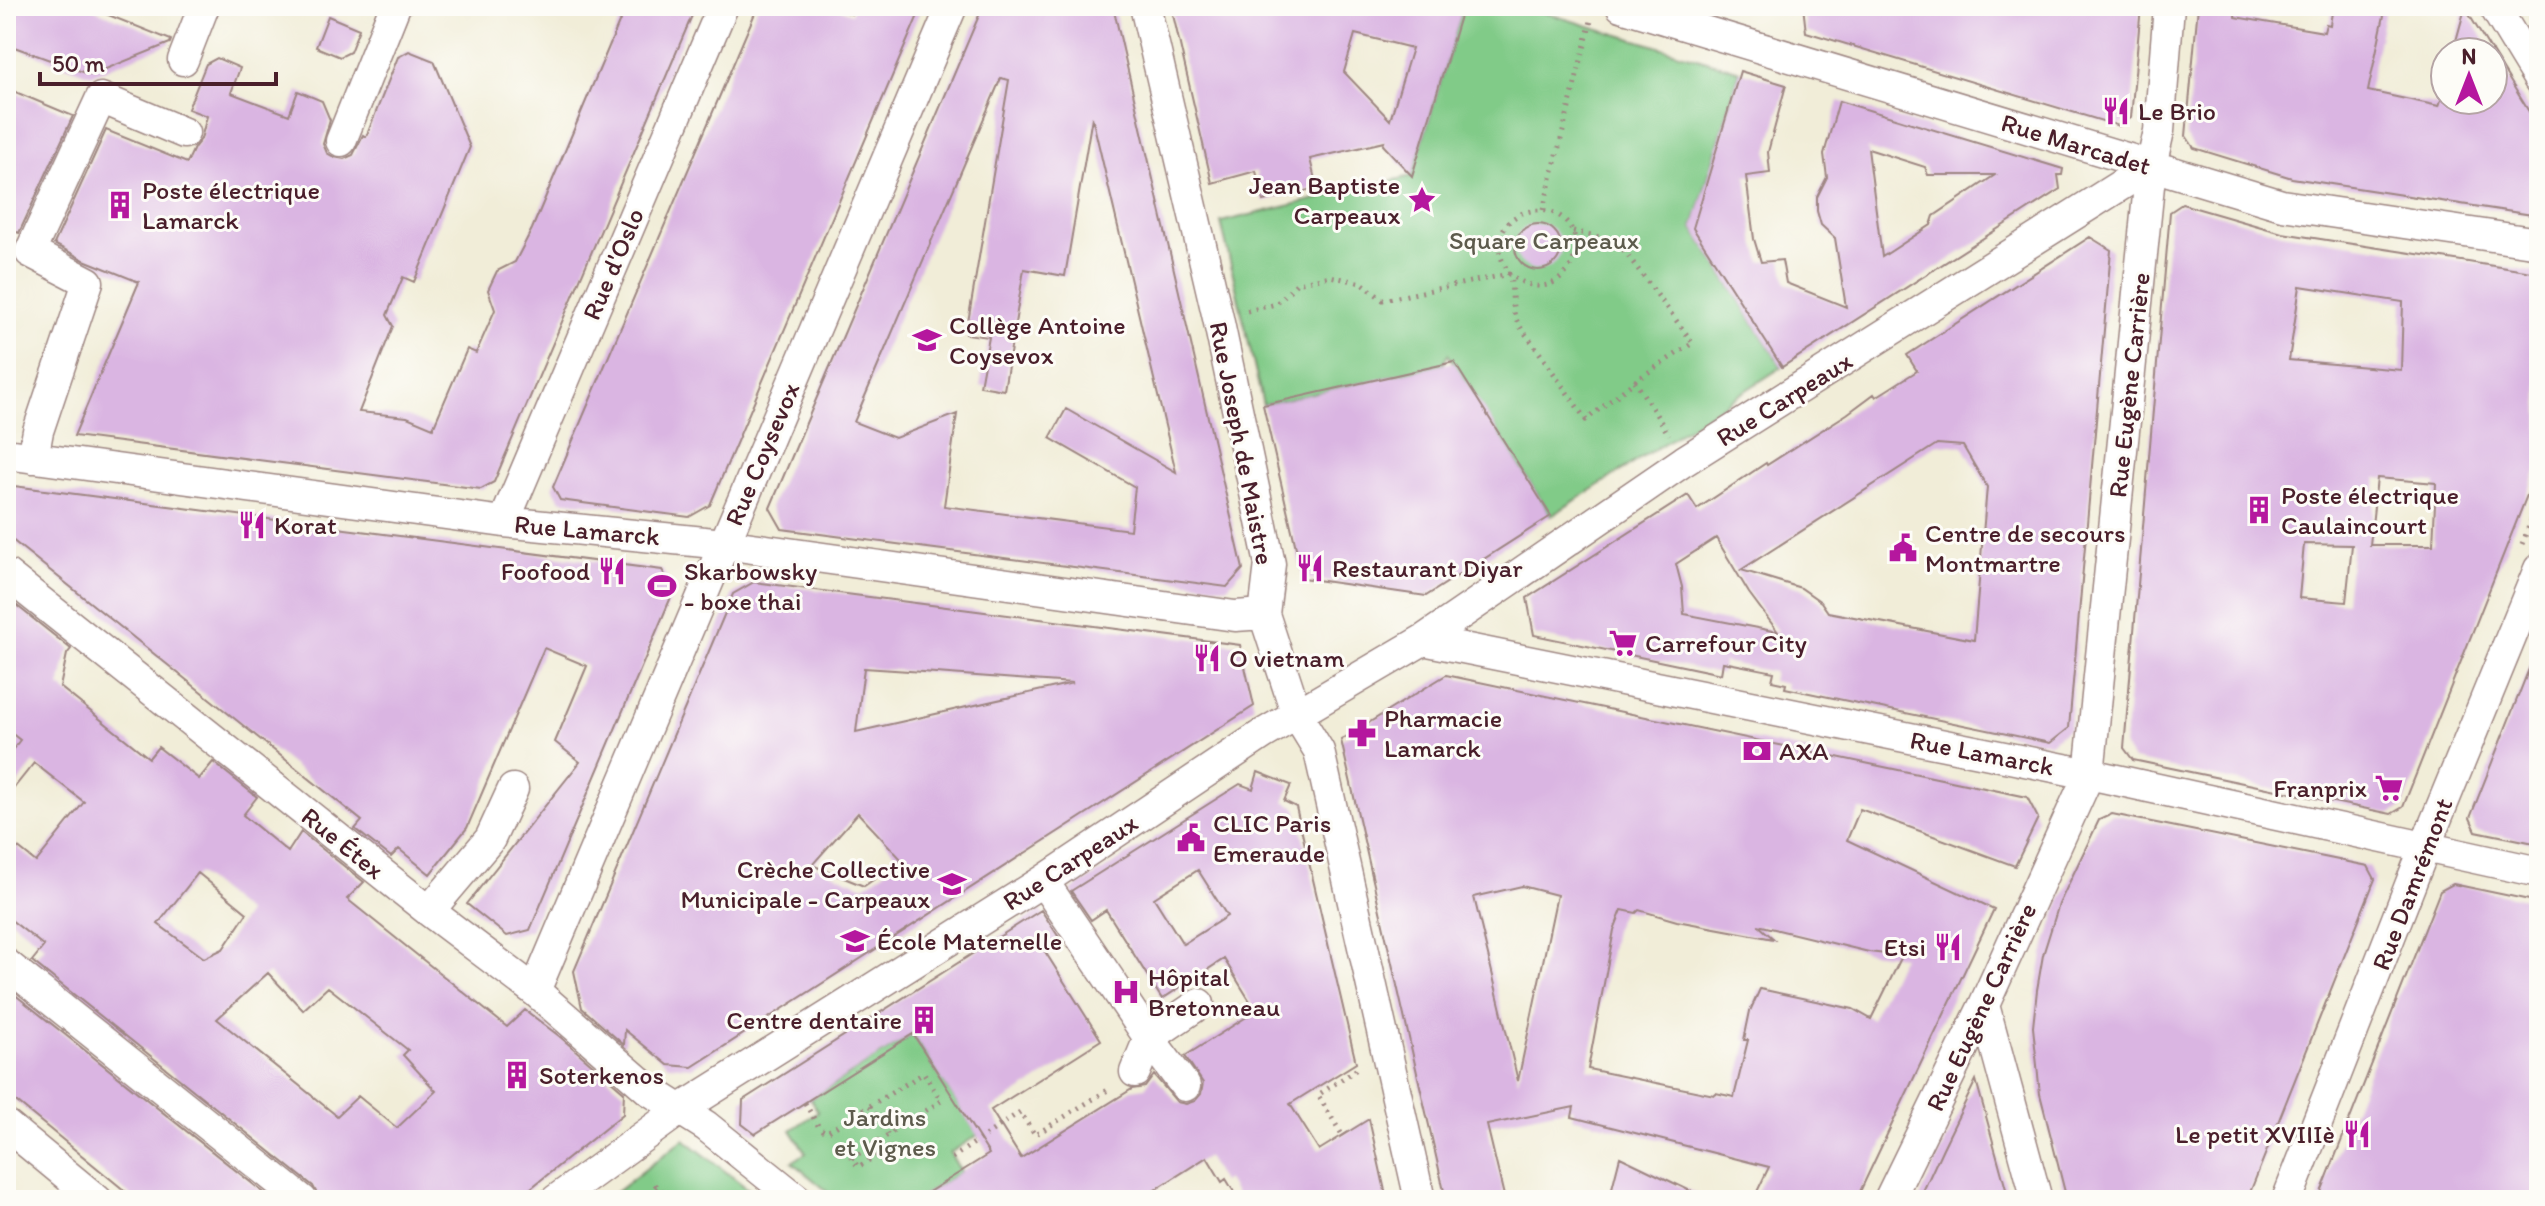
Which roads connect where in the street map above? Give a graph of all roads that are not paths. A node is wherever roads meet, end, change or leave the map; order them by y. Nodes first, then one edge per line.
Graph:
1 (204, 6) edge
2 (395, 6) edge
3 (723, 6) edge
4 (952, 6) edge
5 (1145, 6) edge
6 (1621, 6) edge
7 (2169, 6) edge
8 (2494, 6) edge
9 (183, 60) dead end
10 (2539, 80) edge
11 (184, 133) dead end
12 (341, 141) dead end
13 (2151, 166) junction
14 (2539, 243) edge
15 (19, 456) edge
16 (504, 522) junction
17 (724, 544) junction
18 (2539, 569) edge
19 (6, 574) edge
20 (1264, 614) junction
21 (1423, 640) junction
22 (1297, 715) junction
23 (2089, 774) junction
24 (513, 789) dead end
25 (2425, 847) junction
26 (2539, 872) edge
27 (1043, 881) junction
28 (429, 911) junction
29 (6, 964) edge
30 (535, 991) junction
31 (1199, 1004) dead end
32 (1984, 1005) junction
33 (1149, 1038) junction
34 (1135, 1072) road end
35 (1185, 1086) dead end
36 (681, 1109) junction
37 (6, 1125) edge
38 (97, 1200) edge
39 (302, 1200) edge
40 (556, 1200) edge
41 (798, 1200) edge
42 (1420, 1200) edge
43 (1889, 1200) edge
44 (2037, 1200) edge
45 (2287, 1200) edge

1 - 9 street
2 - 12 street
3 - 16 street, Rue d'Oslo
4 - 17 street, Rue Coysevox
5 - 20 street, Rue Joseph de Maistre
6 - 13 street, Rue Marcadet
7 - 13 street, Rue Eugène Carrière
8 - 10 street
11 - 15 street
13 - 14 street, Rue Marcadet
13 - 21 street, Rue Carpeaux
13 - 23 street, Rue Eugène Carrière
15 - 16 street, Rue Lamarck
16 - 17 street, Rue Lamarck
17 - 20 street, Rue Lamarck
17 - 30 street, Rue Coysevox
18 - 25 street, Rue Damrémont
19 - 28 street, Rue Étex
20 - 22 street, Rue Joseph de Maistre
21 - 22 street, Rue Carpeaux
21 - 23 street, Rue Lamarck
22 - 27 street, Rue Carpeaux
22 - 42 street, Rue Joseph de Maistre
23 - 25 street, Rue Lamarck
23 - 32 street, Rue Eugène Carrière
24 - 28 street
25 - 26 street, Rue Lamarck
25 - 45 street, Rue Damrémont
27 - 33 street
27 - 36 street, Rue Carpeaux
28 - 30 street, Rue Étex
29 - 39 street
30 - 36 street, Rue Étex
31 - 33 street
32 - 43 street, Rue Eugène Carrière
32 - 44 street
33 - 34 street
33 - 35 street
36 - 40 street, Rue Carpeaux
36 - 41 street, Rue Étex
37 - 38 street

